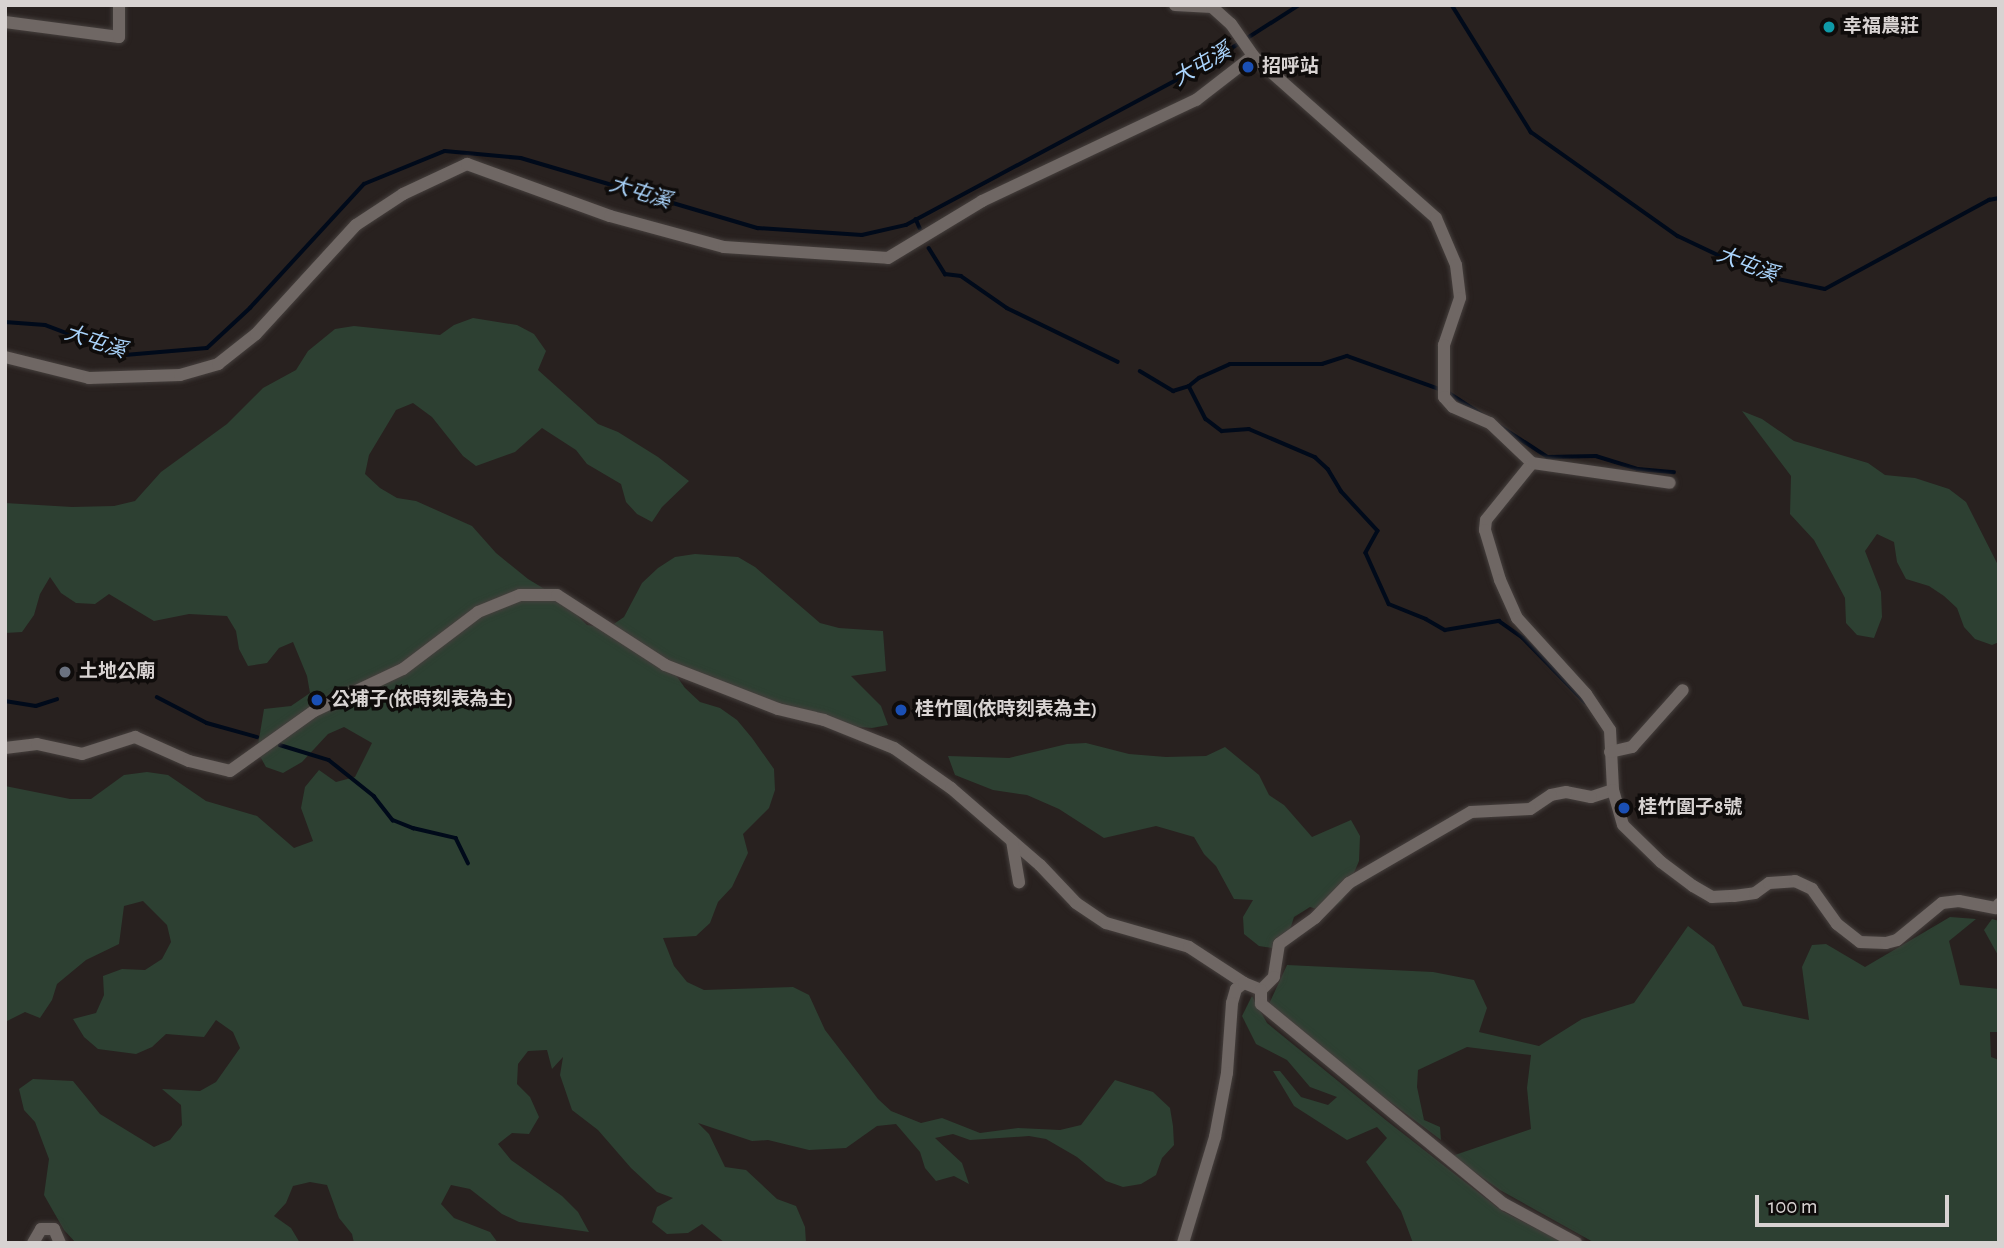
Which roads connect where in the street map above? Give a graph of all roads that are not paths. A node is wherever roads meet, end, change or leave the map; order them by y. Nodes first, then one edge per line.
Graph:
1 (119, 5) edge
2 (1175, 5) edge
3 (5, 22) edge
4 (1250, 53) junction
5 (5, 357) edge
6 (1532, 463) junction
7 (1670, 483) dead end
8 (1682, 690) dead end
9 (5, 748) edge
10 (1610, 752) junction
11 (1613, 790) junction
12 (1012, 841) junction
13 (1019, 882) dead end
14 (1999, 904) edge
15 (1244, 983) junction
16 (1261, 990) junction
17 (33, 1243) edge
18 (60, 1243) edge
19 (1183, 1243) edge
20 (1576, 1243) edge

1 - 3 street
2 - 4 street
4 - 5 street
4 - 6 street
6 - 7 street
6 - 10 street
8 - 10 street
9 - 12 street
10 - 11 street
11 - 14 street
11 - 16 street
12 - 13 street
12 - 15 street
15 - 16 street
15 - 19 street
16 - 20 street
17 - 18 street

